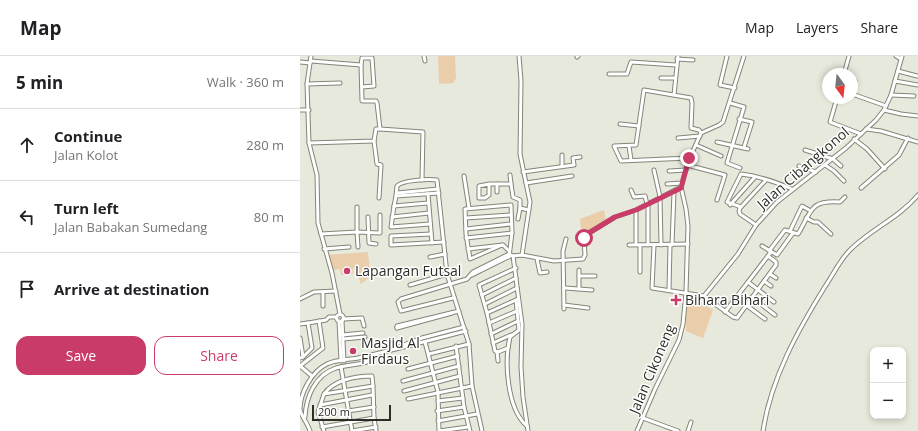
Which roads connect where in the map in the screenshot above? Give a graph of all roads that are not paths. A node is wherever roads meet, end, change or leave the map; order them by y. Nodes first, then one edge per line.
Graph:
1 (311, 56) edge
2 (424, 56) edge
3 (519, 56) edge
4 (727, 56) edge
5 (744, 56) edge
6 (849, 56) edge
7 (896, 56) edge
8 (678, 58) edge
9 (902, 58) edge
10 (693, 60) dead end
11 (425, 61) dead end
12 (300, 62) edge
13 (310, 62) junction
14 (361, 65) junction
15 (676, 65) junction
16 (846, 68) edge
17 (898, 71) junction
18 (609, 74) dead end
19 (917, 76) dead end
20 (661, 78) dead end
21 (675, 78) junction
22 (896, 81) junction
23 (340, 83) dead end
24 (307, 84) junction
25 (918, 85) edge
26 (362, 88) junction
27 (735, 88) junction
28 (674, 95) junction
29 (890, 95) junction
30 (858, 96) edge
31 (914, 96) dead end
32 (730, 103) junction
33 (836, 104) edge
34 (885, 108) junction
35 (300, 110) edge
36 (309, 110) junction
37 (918, 116) edge
38 (739, 120) junction
39 (620, 124) dead end
40 (639, 126) junction
41 (380, 129) junction
42 (866, 130) junction
43 (701, 134) junction
44 (860, 134) junction
45 (678, 138) dead end
46 (908, 138) junction
47 (854, 139) junction
48 (374, 141) junction
49 (716, 142) dead end
50 (918, 142) edge
51 (309, 143) junction
52 (733, 144) junction
53 (696, 145) junction
54 (629, 146) junction
55 (744, 147) junction
56 (748, 149) dead end
57 (805, 150) dead end
58 (562, 155) dead end
59 (721, 156) dead end
60 (580, 157) dead end
61 (689, 158) junction
62 (833, 159) junction
63 (631, 160) junction
64 (687, 165) junction
65 (825, 165) junction
66 (562, 166) junction
67 (800, 166) dead end
68 (841, 166) dead end
69 (740, 168) dead end
70 (885, 169) junction
71 (654, 170) dead end
72 (686, 170) junction
73 (669, 171) dead end
74 (523, 172) junction
75 (816, 172) junction
76 (510, 175) dead end
77 (464, 176) dead end
78 (572, 176) dead end
79 (755, 177) junction
80 (422, 180) junction
81 (766, 180) junction
82 (844, 181) dead end
83 (526, 183) junction
84 (682, 183) junction
85 (489, 184) junction
86 (497, 184) junction
87 (511, 184) junction
88 (667, 184) dead end
89 (681, 188) junction
90 (861, 188) dead end
91 (792, 189) junction
92 (631, 190) dead end
93 (439, 191) junction
94 (497, 192) dead end
95 (674, 192) junction
96 (428, 194) junction
97 (396, 195) junction
98 (918, 195) edge
99 (660, 197) junction
100 (845, 197) dead end
101 (379, 198) dead end
102 (717, 200) dead end
103 (428, 203) junction
104 (647, 204) junction
105 (730, 205) junction
106 (394, 206) junction
107 (356, 207) dead end
108 (469, 208) junction
109 (520, 208) junction
110 (740, 208) junction
111 (529, 210) junction
112 (636, 210) junction
113 (810, 210) junction
114 (429, 213) junction
115 (510, 214) junction
116 (380, 215) dead end
117 (368, 217) dead end
118 (392, 217) junction
119 (466, 218) junction
120 (806, 218) junction
121 (518, 219) dead end
122 (430, 224) junction
123 (511, 224) junction
124 (756, 225) junction
125 (466, 229) junction
126 (790, 231) junction
127 (357, 232) junction
128 (369, 233) junction
129 (512, 233) junction
130 (794, 233) junction
131 (320, 234) junction
132 (431, 234) junction
133 (831, 234) dead end
134 (466, 238) junction
135 (566, 239) dead end
136 (444, 242) junction
137 (432, 243) junction
138 (376, 244) dead end
139 (636, 244) junction
140 (502, 245) junction
141 (629, 245) dead end
142 (640, 245) junction
143 (648, 245) junction
144 (654, 245) junction
145 (661, 245) junction
146 (671, 245) junction
147 (686, 245) junction
148 (762, 246) dead end
149 (349, 247) dead end
150 (358, 247) dead end
151 (324, 249) junction
152 (468, 249) junction
153 (770, 251) junction
154 (445, 254) junction
155 (522, 254) junction
156 (510, 255) junction
157 (768, 256) junction
158 (430, 257) dead end
159 (537, 259) junction
160 (564, 261) junction
161 (516, 268) junction
162 (578, 270) dead end
163 (547, 272) dead end
164 (640, 272) dead end
165 (448, 274) junction
166 (770, 274) junction
167 (579, 276) junction
168 (595, 276) dead end
169 (516, 278) junction
170 (776, 278) dead end
171 (764, 281) junction
172 (748, 282) junction
173 (410, 285) dead end
174 (450, 286) junction
175 (771, 286) dead end
176 (517, 288) junction
177 (564, 288) junction
178 (579, 289) junction
179 (592, 290) dead end
180 (669, 290) junction
181 (758, 290) junction
182 (336, 291) junction
183 (323, 292) junction
184 (686, 292) junction
185 (482, 295) junction
186 (704, 296) junction
187 (752, 297) junction
188 (453, 298) junction
189 (300, 299) edge
190 (517, 299) junction
191 (774, 302) dead end
192 (485, 304) junction
193 (746, 305) junction
194 (323, 306) dead end
195 (588, 308) dead end
196 (517, 310) junction
197 (459, 312) junction
198 (725, 312) junction
199 (452, 313) junction
200 (487, 313) junction
201 (340, 314) junction
202 (775, 315) dead end
203 (336, 317) junction
204 (765, 319) dead end
205 (341, 320) junction
206 (518, 320) junction
207 (319, 321) junction
208 (308, 323) junction
209 (489, 323) junction
210 (300, 324) edge
211 (364, 326) dead end
212 (464, 327) junction
213 (466, 331) junction
214 (363, 334) dead end
215 (491, 334) junction
216 (342, 335) junction
217 (511, 335) junction
218 (300, 338) edge
219 (365, 338) dead end
220 (343, 340) junction
221 (425, 342) junction
222 (469, 344) junction
223 (493, 344) junction
224 (456, 346) junction
225 (508, 348) junction
226 (394, 349) junction
227 (498, 352) junction
228 (429, 354) junction
229 (458, 356) junction
230 (302, 357) edge
231 (362, 357) junction
232 (343, 361) junction
233 (498, 361) dead end
234 (431, 363) junction
235 (300, 366) edge
236 (459, 366) junction
237 (341, 367) junction
238 (408, 369) dead end
239 (434, 373) junction
240 (312, 376) junction
241 (460, 376) junction
242 (342, 380) junction
243 (403, 381) dead end
244 (436, 382) junction
245 (373, 386) junction
246 (472, 386) junction
247 (461, 387) junction
248 (344, 390) junction
249 (404, 391) dead end
250 (438, 392) junction
251 (324, 394) junction
252 (372, 395) junction
253 (463, 398) junction
254 (408, 399) dead end
255 (346, 400) junction
256 (438, 401) junction
257 (320, 405) junction
258 (374, 407) junction
259 (464, 407) junction
260 (348, 411) junction
261 (437, 411) junction
262 (477, 414) junction
263 (466, 416) junction
264 (306, 418) junction
265 (374, 418) junction
266 (643, 418) junction
267 (350, 421) junction
268 (438, 422) junction
269 (691, 422) dead end
270 (527, 426) junction
271 (322, 427) junction
272 (376, 427) junction
273 (468, 427) junction
274 (310, 431) edge
275 (324, 431) edge
276 (352, 431) edge
277 (376, 431) edge
278 (470, 431) edge
279 (482, 431) edge
280 (528, 431) edge
281 (637, 431) edge
282 (678, 431) edge
283 (688, 431) edge
284 (763, 431) edge

1 - 13 street
2 - 11 street
3 - 74 street
4 - 27 street
5 - 27 street
6 - 16 street
7 - 9 street
8 - 10 street
8 - 15 street
9 - 17 street, Jalan Cibangkonol
12 - 13 street
13 - 14 street
13 - 24 street
14 - 26 street
14 - 26 street
15 - 18 street
15 - 21 street
17 - 19 street
17 - 22 street, Jalan Cibangkonol
20 - 21 street
21 - 28 street
22 - 25 street
22 - 29 street, Jalan Cibangkonol
23 - 24 street
24 - 36 street
26 - 41 street
27 - 32 street
28 - 40 street
28 - 43 street
29 - 31 street
29 - 34 street, Jalan Cibangkonol
30 - 34 street
32 - 38 street
32 - 43 street
33 - 44 street
34 - 37 street
34 - 42 street, Jalan Cibangkonol
35 - 36 street
36 - 51 street
38 - 52 street
38 - 55 street
39 - 40 street
40 - 54 street
41 - 48 street
41 - 80 street
42 - 44 street, Jalan Cibangkonol
42 - 46 street
43 - 45 street
43 - 53 street
44 - 47 street, Jalan Cibangkonol
46 - 50 street
46 - 70 street
47 - 62 street, Jalan Cibangkonol
47 - 70 street
48 - 51 street
48 - 101 street
49 - 52 street
51 - 131 street
52 - 55 street
52 - 69 street
53 - 59 street
53 - 61 street
54 - 63 street
54 - 63 street
55 - 56 street
57 - 62 street
58 - 66 street
60 - 66 street
61 - 63 street
61 - 64 street
62 - 65 street, Jalan Cibangkonol
62 - 68 street
64 - 72 street
64 - 102 street
65 - 75 street, Jalan Cibangkonol
65 - 82 street
66 - 74 street
67 - 75 street
70 - 90 street
71 - 99 street
72 - 73 street
72 - 84 street
74 - 83 street
75 - 91 street, Jalan Cibangkonol
76 - 87 street
77 - 108 street
78 - 83 street
79 - 81 street
79 - 105 street
79 - 105 street
80 - 93 street
80 - 97 street
81 - 91 street
81 - 110 street
83 - 111 street
84 - 88 street
84 - 89 street
85 - 85 street
85 - 86 street
86 - 87 street
86 - 94 street
87 - 109 street
89 - 95 street
89 - 147 street, Jalan Cikoneng
91 - 124 street, Jalan Cibangkonol
92 - 104 street
93 - 96 street
93 - 97 street
93 - 136 street
95 - 99 street
95 - 146 street
96 - 97 street
96 - 103 street
97 - 106 street
98 - 284 street
99 - 104 street
99 - 145 street
100 - 113 street
103 - 106 street
103 - 114 street
104 - 112 street
104 - 143 street
105 - 110 street
106 - 118 street
107 - 127 street
108 - 115 street
108 - 119 street
109 - 111 street
109 - 121 street
110 - 124 street
111 - 155 street
112 - 139 street
112 - 160 street
113 - 120 street
113 - 126 street
114 - 118 street
114 - 122 street
115 - 119 street
115 - 123 street
116 - 128 street
117 - 128 street
118 - 122 street
119 - 125 street
120 - 130 street
120 - 133 street
122 - 132 street
123 - 125 street
123 - 129 street
124 - 186 street, Jalan Cibangkonol
125 - 134 street
126 - 130 street
126 - 153 street
127 - 128 street
127 - 131 street
127 - 150 street
128 - 138 street
129 - 134 street
129 - 156 street
130 - 153 street
131 - 151 street
132 - 137 street
132 - 137 street
134 - 152 street
135 - 160 street
136 - 137 street
136 - 154 street
139 - 141 street
139 - 142 street
140 - 152 street
140 - 152 street
140 - 156 street
142 - 143 street
142 - 164 street
143 - 144 street
144 - 145 street
144 - 180 street
145 - 146 street
146 - 147 street
146 - 180 street
147 - 184 street, Jalan Cikoneng
148 - 153 street
149 - 151 street
151 - 182 street
153 - 157 street
154 - 158 street
154 - 165 street
155 - 156 street
155 - 159 street
156 - 161 street
156 - 174 street
157 - 166 street
157 - 172 street
159 - 160 street
159 - 163 street
160 - 177 street
161 - 169 street
161 - 185 street
162 - 167 street
165 - 173 street
165 - 174 street
166 - 170 street
166 - 171 street
167 - 168 street
167 - 178 street
169 - 176 street
169 - 185 street
171 - 175 street
171 - 181 street
172 - 181 street
172 - 198 street
174 - 188 street
174 - 188 street
176 - 190 street
176 - 192 street
177 - 178 street
177 - 195 street
178 - 179 street
180 - 184 street
181 - 187 street
181 - 191 street
182 - 183 street
182 - 201 street
183 - 189 street
183 - 194 street
184 - 186 street
184 - 266 street, Jalan Cikoneng
185 - 192 street
186 - 198 street
187 - 193 street
187 - 202 street
188 - 197 street
190 - 196 street
190 - 200 street
190 - 270 street
192 - 200 street
193 - 198 street
193 - 204 street
196 - 206 street
196 - 209 street
197 - 199 street
197 - 212 street
199 - 199 street
200 - 209 street
201 - 203 street
201 - 205 street
203 - 205 street
203 - 207 street
205 - 211 street
205 - 216 street
205 - 232 street
206 - 215 street
206 - 217 street
207 - 208 street
207 - 235 street
208 - 210 street
208 - 230 street
209 - 215 street
212 - 213 street
212 - 226 street
213 - 221 street
213 - 222 street
214 - 216 street
215 - 223 street
216 - 220 street
217 - 223 street
217 - 225 street
218 - 230 street
219 - 220 street
220 - 232 street
221 - 226 street
221 - 228 street
222 - 224 street
222 - 246 street
223 - 227 street
224 - 228 street
224 - 229 street
225 - 227 street
225 - 270 street
226 - 231 street
227 - 233 street
228 - 234 street
229 - 234 street
229 - 236 street
231 - 232 street
231 - 237 street
232 - 240 street
234 - 238 street
234 - 239 street
235 - 240 street
236 - 239 street
236 - 241 street
237 - 242 street
237 - 264 street
239 - 243 street
239 - 244 street
240 - 264 street
241 - 244 street
241 - 247 street
242 - 245 street
242 - 248 street
242 - 251 street
244 - 249 street
244 - 250 street
245 - 248 street
245 - 252 street
246 - 247 street
246 - 262 street
247 - 250 street
247 - 253 street
248 - 251 street
248 - 255 street
250 - 254 street
250 - 256 street
251 - 257 street
252 - 255 street
252 - 258 street
253 - 256 street
253 - 259 street
255 - 257 street
255 - 260 street
256 - 261 street
257 - 271 street
258 - 260 street
258 - 265 street
259 - 261 street
259 - 263 street
260 - 267 street
261 - 268 street
262 - 263 street
262 - 279 street
263 - 268 street
263 - 273 street
264 - 274 street
265 - 267 street
265 - 272 street
266 - 281 street, Jalan Cikoneng
266 - 282 street
267 - 271 street
267 - 276 street
268 - 273 street
269 - 283 street
270 - 280 street
271 - 275 street
272 - 276 street
272 - 277 street
273 - 278 street

